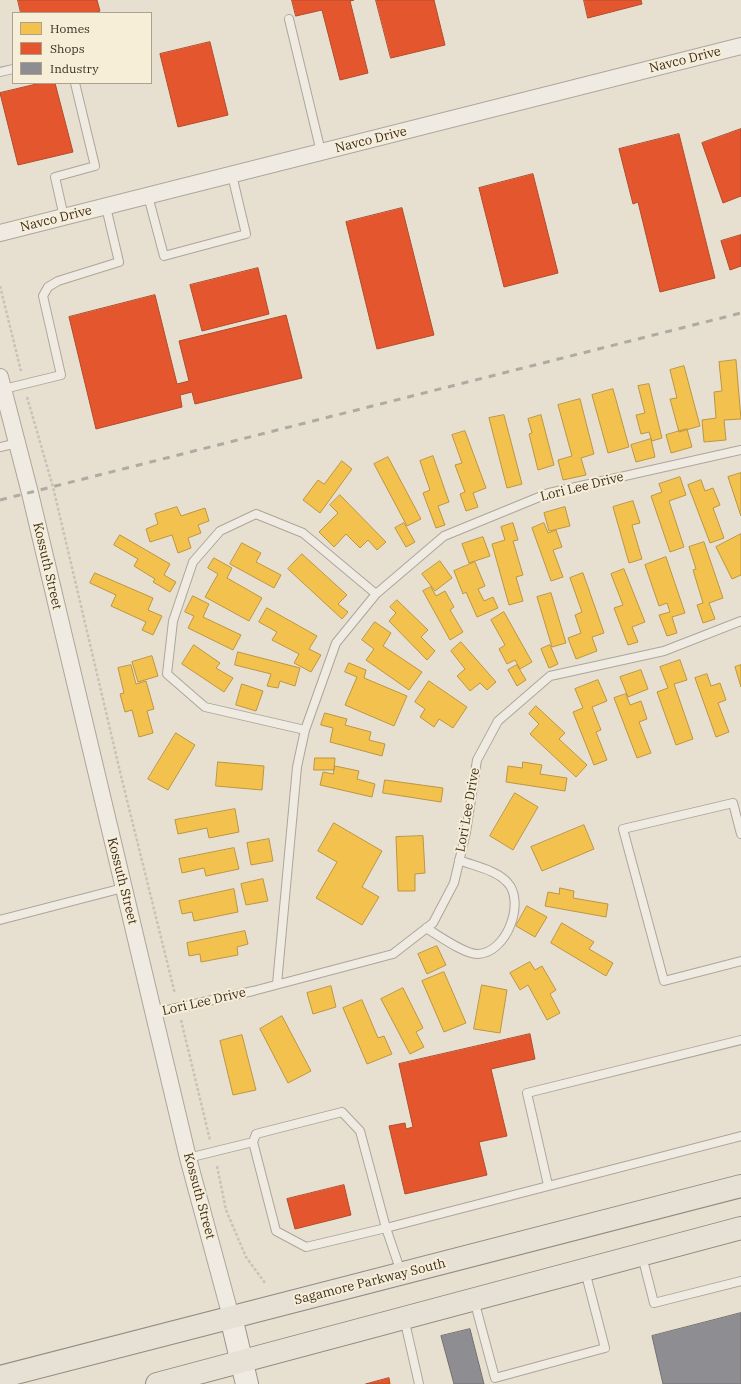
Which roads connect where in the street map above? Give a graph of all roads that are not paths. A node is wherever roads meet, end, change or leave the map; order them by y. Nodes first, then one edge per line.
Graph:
1 (289, 19) dead end
2 (741, 46) edge
3 (12, 69) edge
4 (0, 72) edge
5 (75, 84) edge
6 (321, 152) junction
7 (232, 175) junction
8 (148, 196) junction
9 (106, 207) junction
10 (64, 217) junction
11 (0, 234) edge
12 (2, 383) edge
13 (18, 443) junction
14 (0, 447) edge
15 (741, 450) edge
16 (376, 594) junction
17 (741, 621) edge
18 (306, 730) junction
19 (737, 802) edge
20 (741, 834) edge
21 (459, 860) junction
22 (123, 888) junction
23 (0, 920) edge
24 (426, 928) junction
25 (741, 961) edge
26 (277, 984) junction
27 (154, 1013) junction
28 (741, 1040) edge
29 (741, 1136) edge
30 (253, 1142) junction
31 (188, 1158) junction
32 (548, 1185) junction
33 (741, 1186) edge
34 (386, 1228) junction
35 (741, 1228) edge
36 (641, 1255) junction
37 (584, 1270) junction
38 (402, 1274) junction
39 (741, 1281) edge
40 (474, 1299) junction
41 (231, 1317) junction
42 (404, 1318) junction
43 (242, 1362) junction
44 (0, 1377) edge
45 (157, 1384) edge
46 (247, 1384) edge
47 (419, 1384) edge

1 - 6 lane
2 - 6 street, Navco Drive
3 - 4 lane
5 - 10 lane
6 - 7 street, Navco Drive
7 - 8 street, Navco Drive
7 - 8 lane
8 - 9 street, Navco Drive
9 - 10 street, Navco Drive
9 - 12 lane
10 - 11 street, Navco Drive
12 - 13 street, Kossuth Street
13 - 14 lane
13 - 22 street, Kossuth Street
15 - 16 lane, Lori Lee Drive
16 - 18 lane, Lori Lee Drive
16 - 18 lane
17 - 21 lane, Lori Lee Drive
18 - 26 lane, Lori Lee Drive
19 - 20 lane
19 - 25 lane
21 - 24 lane, Lori Lee Drive
21 - 24 lane
22 - 23 lane
22 - 27 street, Kossuth Street
24 - 26 lane, Lori Lee Drive
26 - 27 lane, Lori Lee Drive
27 - 31 street, Kossuth Street
28 - 32 lane
29 - 32 lane
30 - 31 lane
30 - 34 lane
30 - 34 lane
31 - 41 street, Kossuth Street
32 - 34 lane
33 - 38 main road, Sagamore Parkway South
34 - 38 lane
35 - 36 main road
36 - 37 main road
36 - 39 lane
37 - 40 main road
37 - 40 lane
38 - 41 main road, Sagamore Parkway South
40 - 42 main road
41 - 43 street, Kossuth Street
41 - 44 main road, Sagamore Parkway South
42 - 43 main road
42 - 47 lane
43 - 45 main road
43 - 46 street, Kossuth Street

